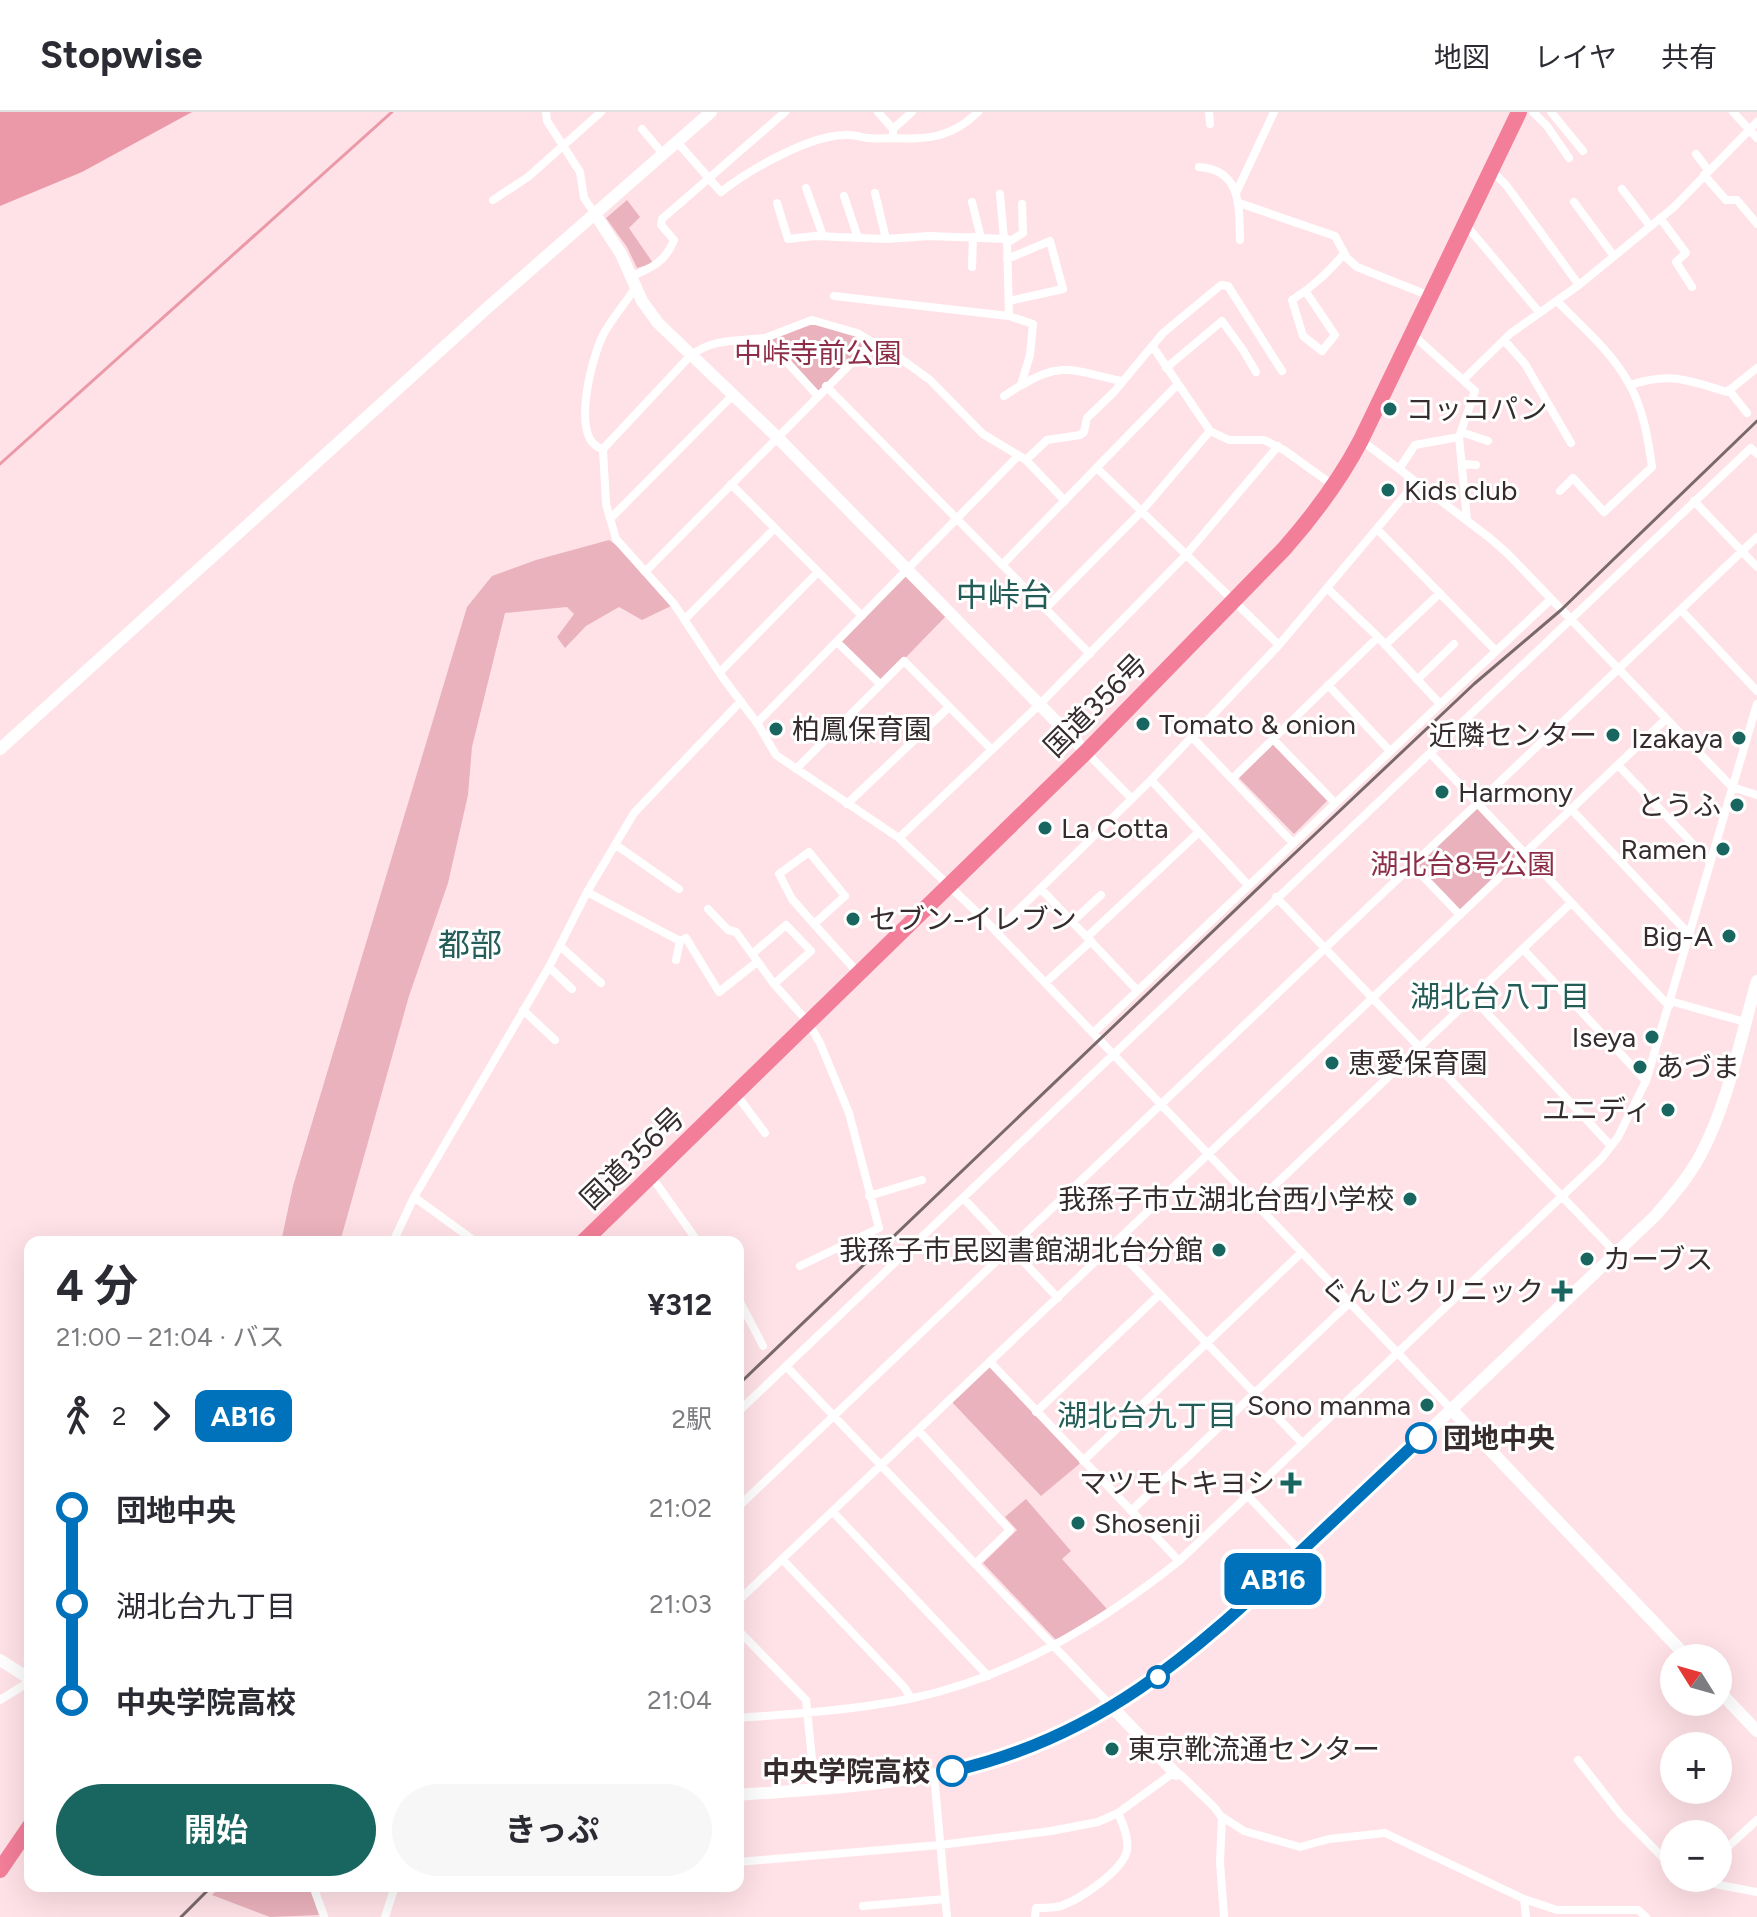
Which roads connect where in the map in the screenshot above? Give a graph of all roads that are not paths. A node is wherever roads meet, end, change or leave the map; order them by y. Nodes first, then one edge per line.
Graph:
1 (546, 112) edge
2 (601, 112) edge
3 (785, 112) edge
4 (878, 112) edge
5 (912, 112) edge
6 (978, 112) edge
7 (1209, 112) edge
8 (1274, 112) edge
9 (1519, 112) edge
10 (1533, 112) edge
11 (1551, 112) edge
12 (1733, 112) edge
13 (702, 115) edge
14 (1757, 122) edge
15 (1210, 124) dead end
16 (642, 129) dead end
17 (893, 133) junction
18 (1754, 135) edge
19 (677, 142) junction
20 (563, 148) junction
21 (1583, 151) dead end
22 (663, 154) junction
23 (1696, 154) dead end
24 (1569, 158) dead end
25 (1199, 167) dead end
26 (1490, 169) junction
27 (1706, 172) junction
28 (709, 178) junction
29 (806, 188) dead end
30 (1622, 189) dead end
31 (875, 193) dead end
32 (1236, 193) junction
33 (1000, 194) dead end
34 (844, 196) dead end
35 (493, 200) dead end
36 (972, 202) dead end
37 (1574, 202) dead end
38 (777, 203) dead end
39 (1239, 203) junction
40 (1022, 204) dead end
41 (595, 214) junction
42 (1660, 218) junction
43 (1465, 223) junction
44 (1757, 224) edge
45 (1650, 226) junction
46 (823, 236) junction
47 (858, 238) junction
48 (977, 238) junction
49 (886, 239) junction
50 (1240, 240) dead end
51 (1005, 241) junction
52 (1344, 254) junction
53 (1613, 255) junction
54 (1007, 259) junction
55 (972, 267) dead end
56 (634, 282) junction
57 (1579, 285) junction
58 (1692, 287) dead end
59 (1306, 292) junction
60 (834, 296) dead end
61 (1430, 296) junction
62 (1009, 301) junction
63 (1557, 301) junction
64 (1539, 312) junction
65 (1009, 316) junction
66 (1412, 334) junction
67 (765, 338) junction
68 (1504, 340) junction
69 (872, 342) junction
70 (1153, 347) junction
71 (690, 356) junction
72 (1166, 368) junction
73 (1757, 368) edge
74 (1282, 371) dead end
75 (1256, 372) dead end
76 (1463, 380) junction
77 (1122, 381) junction
78 (1178, 384) junction
79 (1021, 385) junction
80 (1630, 385) junction
81 (826, 386) junction
82 (1729, 390) junction
83 (733, 395) junction
84 (817, 395) junction
85 (1004, 396) dead end
86 (1747, 413) dead end
87 (1210, 431) junction
88 (1460, 435) junction
89 (777, 437) junction
90 (1361, 440) junction
91 (1488, 441) dead end
92 (1571, 443) dead end
93 (1278, 446) junction
94 (603, 449) junction
95 (1757, 454) edge
96 (1022, 458) junction
97 (1462, 464) junction
98 (1476, 465) dead end
99 (1097, 468) junction
100 (1399, 469) junction
101 (1416, 482) junction
102 (731, 484) junction
103 (1334, 486) junction
104 (1560, 491) dead end
105 (1065, 501) junction
106 (1694, 501) junction
107 (1141, 512) junction
108 (610, 519) junction
109 (956, 519) junction
110 (1467, 520) junction
111 (775, 528) junction
112 (1377, 529) junction
113 (1757, 537) edge
114 (1743, 551) junction
115 (1185, 556) junction
116 (1002, 565) junction
117 (1757, 567) edge
118 (906, 570) junction
119 (645, 572) junction
120 (818, 572) junction
121 (1328, 589) junction
122 (1440, 593) junction
123 (1550, 600) junction
124 (1233, 602) junction
125 (1045, 609) junction
126 (1681, 610) junction
127 (862, 616) junction
128 (685, 619) junction
129 (1570, 620) junction
130 (1378, 637) junction
131 (837, 642) junction
132 (1454, 644) dead end
133 (1279, 645) junction
134 (1385, 645) junction
135 (1496, 651) junction
136 (1090, 654) junction
137 (1618, 669) junction
138 (720, 672) junction
139 (1417, 680) junction
140 (880, 684) junction
141 (1328, 685) junction
142 (1757, 691) edge
143 (741, 701) junction
144 (1440, 704) junction
145 (1757, 704) edge
146 (1039, 705) junction
147 (949, 707) junction
148 (1666, 719) junction
149 (757, 723) junction
150 (1192, 737) junction
151 (1273, 739) junction
152 (0, 749) edge
153 (992, 750) junction
154 (1390, 751) junction
155 (1086, 752) junction
156 (1430, 753) junction
157 (1618, 765) junction
158 (796, 769) junction
159 (1233, 778) junction
160 (1151, 780) junction
161 (1732, 787) junction
162 (1757, 795) edge
163 (1132, 799) junction
164 (1335, 803) junction
165 (1477, 803) junction
166 (847, 804) junction
167 (1571, 809) junction
168 (1199, 832) junction
169 (899, 838) junction
170 (1293, 843) junction
171 (616, 845) junction
172 (1524, 854) junction
173 (1710, 862) junction
174 (1412, 865) junction
175 (1248, 885) junction
176 (947, 886) junction
177 (679, 889) dead end
178 (1041, 889) junction
179 (587, 892) junction
180 (1101, 895) dead end
181 (1276, 897) junction
182 (1571, 903) junction
183 (708, 909) dead end
184 (1460, 915) junction
185 (1072, 922) junction
186 (814, 924) junction
187 (996, 932) junction
188 (1689, 934) junction
189 (1089, 939) junction
190 (680, 941) junction
191 (560, 946) junction
192 (1325, 948) junction
193 (1523, 949) junction
194 (754, 958) junction
195 (676, 960) dead end
196 (549, 967) junction
197 (858, 973) junction
198 (1757, 981) edge
199 (601, 983) dead end
200 (1045, 983) junction
201 (774, 984) junction
202 (572, 989) dead end
203 (1137, 990) junction
204 (1472, 997) junction
205 (1372, 998) junction
206 (1670, 1004) junction
207 (523, 1010) junction
208 (808, 1022) junction
209 (1745, 1022) junction
210 (1093, 1033) junction
211 (555, 1040) dead end
212 (1419, 1047) junction
213 (1113, 1054) junction
214 (1646, 1081) junction
215 (735, 1093) junction
216 (1160, 1104) junction
217 (765, 1133) dead end
218 (1611, 1146) junction
219 (1208, 1154) junction
220 (651, 1176) junction
221 (922, 1180) dead end
222 (869, 1196) junction
223 (414, 1197) junction
224 (1561, 1197) junction
225 (963, 1198) junction
226 (1255, 1204) junction
227 (396, 1236) edge
228 (468, 1236) edge
229 (589, 1236) edge
230 (694, 1236) edge
231 (1113, 1245) junction
232 (1009, 1247) junction
233 (1301, 1253) junction
234 (1616, 1253) junction
235 (800, 1266) dead end
236 (1160, 1294) junction
237 (1058, 1298) junction
238 (1349, 1303) junction
239 (744, 1310) edge
240 (1207, 1342) junction
241 (763, 1346) dead end
242 (1397, 1353) junction
243 (990, 1362) junction
244 (786, 1366) junction
245 (1254, 1393) junction
246 (744, 1406) edge
247 (1451, 1409) junction
248 (1036, 1412) junction
249 (833, 1416) junction
250 (918, 1430) junction
251 (1302, 1443) junction
252 (1083, 1461) junction
253 (880, 1466) junction
254 (1248, 1496) junction
255 (744, 1501) edge
256 (1131, 1511) junction
257 (833, 1512) junction
258 (1301, 1552) junction
259 (782, 1559) junction
260 (1179, 1561) junction
261 (975, 1564) junction
262 (744, 1595) edge
263 (744, 1636) edge
264 (1675, 1644) edge
265 (1053, 1647) junction
266 (0, 1660) edge
267 (24, 1675) edge
268 (988, 1676) junction
269 (24, 1685) edge
270 (911, 1698) junction
271 (0, 1700) edge
272 (1732, 1705) edge
273 (1112, 1707) junction
274 (808, 1712) junction
275 (744, 1717) edge
276 (1757, 1731) edge
277 (1578, 1760) dead end
278 (1174, 1774) junction
279 (934, 1775) junction
280 (815, 1789) junction
281 (744, 1795) edge
282 (1118, 1813) junction
283 (1221, 1816) junction
284 (1757, 1820) edge
285 (24, 1835) edge
286 (1732, 1843) edge
287 (940, 1845) junction
288 (1660, 1855) edge
289 (744, 1861) edge
290 (0, 1870) edge
291 (1732, 1887) edge
292 (315, 1892) edge
293 (393, 1892) edge
294 (1757, 1892) edge
295 (945, 1899) junction
296 (1524, 1899) junction
297 (863, 1906) dead end
298 (324, 1916) edge
299 (385, 1917) edge
300 (947, 1917) edge
301 (1035, 1917) edge
302 (1224, 1917) edge
303 (1526, 1917) edge
304 (1646, 1917) edge

1 - 20 street
2 - 20 street
3 - 28 street
4 - 17 street
5 - 17 street
6 - 17 street
7 - 15 street
8 - 32 street
9 - 26 highway, 国道356号
10 - 24 street
11 - 21 street
12 - 18 street
13 - 19 street
14 - 18 street
16 - 22 street
17 - 28 street
18 - 27 street
19 - 22 street
19 - 28 street
20 - 35 street
20 - 41 street
22 - 41 street
23 - 27 street
25 - 32 street
26 - 43 highway, 国道356号
26 - 57 street
27 - 42 street
27 - 44 street
28 - 56 street
29 - 46 street
30 - 45 street
31 - 49 street
32 - 39 street
33 - 51 street
34 - 47 street
36 - 48 street
37 - 53 street
38 - 46 street
39 - 50 street
39 - 52 street
40 - 51 street
41 - 56 street
41 - 152 street
42 - 45 street
42 - 58 street
43 - 61 highway, 国道356号
43 - 64 street
45 - 53 street
46 - 47 street
47 - 49 street
48 - 49 street
48 - 51 street
48 - 55 street
51 - 54 street
52 - 59 street
52 - 61 street
53 - 57 street
54 - 62 street
54 - 62 street
56 - 71 street
56 - 94 street
57 - 63 street
59 - 59 street
60 - 65 street
61 - 66 highway, 国道356号
62 - 65 street
63 - 64 street
63 - 80 street
64 - 68 street
65 - 79 street
66 - 76 street
66 - 90 highway, 国道356号
67 - 69 street
67 - 71 street
67 - 84 street
68 - 76 street
68 - 92 street
69 - 81 street
69 - 96 street
70 - 72 street
70 - 74 street
70 - 77 street
71 - 83 street
71 - 94 street
72 - 75 street
72 - 78 street
73 - 82 street
76 - 88 street
77 - 79 street
77 - 96 street
78 - 87 street
78 - 99 street
79 - 85 street
80 - 82 street
80 - 104 street
81 - 84 street
81 - 109 street
82 - 86 street
83 - 89 street
83 - 108 street
84 - 89 street
87 - 93 street
87 - 107 street
88 - 91 street
88 - 97 street
88 - 100 street
89 - 102 street
89 - 118 street
90 - 100 street
90 - 103 highway, 国道356号
93 - 103 street
93 - 115 street
94 - 108 street
95 - 106 street
96 - 105 street
96 - 109 street
97 - 98 street
97 - 110 street
99 - 105 street
99 - 107 street
100 - 101 street
101 - 110 street
101 - 112 street
102 - 111 street
102 - 119 street
103 - 124 highway, 国道356号
105 - 116 street
106 - 114 street
106 - 129 street
107 - 115 street
107 - 125 street
108 - 119 street
109 - 116 street
109 - 118 street
110 - 123 street
111 - 120 street
111 - 128 street
112 - 121 street
112 - 122 street
113 - 114 street
114 - 117 street
114 - 126 street
115 - 124 street
115 - 136 street
116 - 125 street
118 - 127 street
118 - 146 street
119 - 128 street
120 - 127 street
120 - 138 street
121 - 130 street
121 - 133 street
122 - 134 street
122 - 135 street
123 - 129 street
123 - 135 street
124 - 133 street
124 - 155 highway, 国道356号
125 - 136 street
126 - 137 street
126 - 142 street
127 - 131 street
128 - 138 street
129 - 137 street
129 - 156 street
130 - 134 street
130 - 141 street
131 - 140 street
131 - 149 street
132 - 139 street
133 - 150 street
134 - 139 street
135 - 144 street
136 - 146 street
137 - 148 street
137 - 165 street
138 - 143 street
139 - 144 street
140 - 147 street
140 - 158 street
141 - 151 street
141 - 154 street
143 - 149 street
143 - 171 street
144 - 154 street
145 - 161 street
146 - 153 street
146 - 155 street
147 - 153 street
147 - 166 street
148 - 157 street
148 - 161 street
149 - 158 street
150 - 159 street
150 - 160 street
151 - 159 street
151 - 164 street
153 - 169 street
154 - 164 street
155 - 163 street
155 - 176 highway, 国道356号
156 - 165 street
156 - 181 street
157 - 167 street
157 - 173 street
158 - 166 street
159 - 170 street
160 - 163 street
160 - 168 street
161 - 162 street
161 - 173 street
163 - 178 street
164 - 170 street
165 - 172 street
165 - 174 street
166 - 169 street
167 - 172 street
167 - 188 street
168 - 175 street
168 - 189 street
169 - 176 street
170 - 175 street
171 - 177 street
171 - 179 street
172 - 182 street
172 - 184 street
173 - 188 street
174 - 184 street
174 - 192 street
175 - 203 street
176 - 187 street
176 - 197 highway, 国道356号
178 - 185 street
178 - 187 street
179 - 190 street
179 - 191 street
180 - 185 street
181 - 192 street
181 - 213 street
182 - 193 street
182 - 206 street
183 - 194 street
184 - 205 street
185 - 189 street
186 - 186 street
186 - 197 street
187 - 200 street
188 - 206 street
189 - 200 street
189 - 203 street
190 - 194 street
190 - 195 street
191 - 196 street
191 - 199 street
192 - 205 street
192 - 216 street
193 - 204 street
193 - 214 street
194 - 201 street
194 - 201 street
196 - 202 street
196 - 207 street
197 - 208 highway, 国道356号
198 - 209 street
200 - 210 street
201 - 208 street
203 - 210 street
204 - 212 street
204 - 218 street
205 - 212 street
205 - 219 street
206 - 209 street
206 - 214 street
207 - 211 street
207 - 223 street
208 - 215 highway, 国道356号
208 - 222 street
209 - 234 street
210 - 213 street
212 - 224 street
212 - 226 street
213 - 216 street
213 - 225 street
214 - 218 street
215 - 217 street
215 - 220 highway, 国道356号
216 - 219 street
216 - 232 street
218 - 224 street
219 - 226 street
219 - 231 street
220 - 229 highway, 国道356号
220 - 230 street
221 - 222 street
222 - 235 street
223 - 227 street
223 - 228 street
224 - 234 street
224 - 242 street
225 - 232 street
225 - 244 street
226 - 233 street
231 - 236 street
231 - 237 street
232 - 237 street
232 - 249 street
233 - 238 street
233 - 240 street
234 - 247 street
236 - 240 street
236 - 248 street
237 - 243 street
238 - 242 street
238 - 245 street
239 - 241 street
240 - 245 street
240 - 252 street
242 - 247 street
242 - 251 street
243 - 248 street
243 - 250 street
244 - 246 street
244 - 249 street
245 - 251 street
245 - 256 street
247 - 258 street
247 - 264 street
248 - 252 street
249 - 253 street
249 - 255 street
250 - 253 street
250 - 261 street
251 - 254 street
252 - 256 street
253 - 257 street
253 - 261 street
254 - 258 street
254 - 260 street
256 - 260 street
257 - 259 street
257 - 268 street
258 - 273 street
259 - 262 street
259 - 270 street
260 - 265 street
261 - 265 street
263 - 274 street
265 - 268 street
265 - 273 street
266 - 267 street
268 - 270 street
269 - 271 street
270 - 274 street
272 - 276 street
273 - 278 street
273 - 279 street
274 - 275 street
274 - 280 street
277 - 288 street
278 - 282 street
278 - 283 street
279 - 280 street
279 - 287 street
280 - 281 street
282 - 287 street
282 - 301 street
283 - 296 street
283 - 302 street
284 - 286 street
285 - 290 highway
287 - 289 street
287 - 295 street
291 - 294 street
292 - 298 street
293 - 299 street
295 - 297 street
295 - 300 street
296 - 303 street
296 - 304 street

